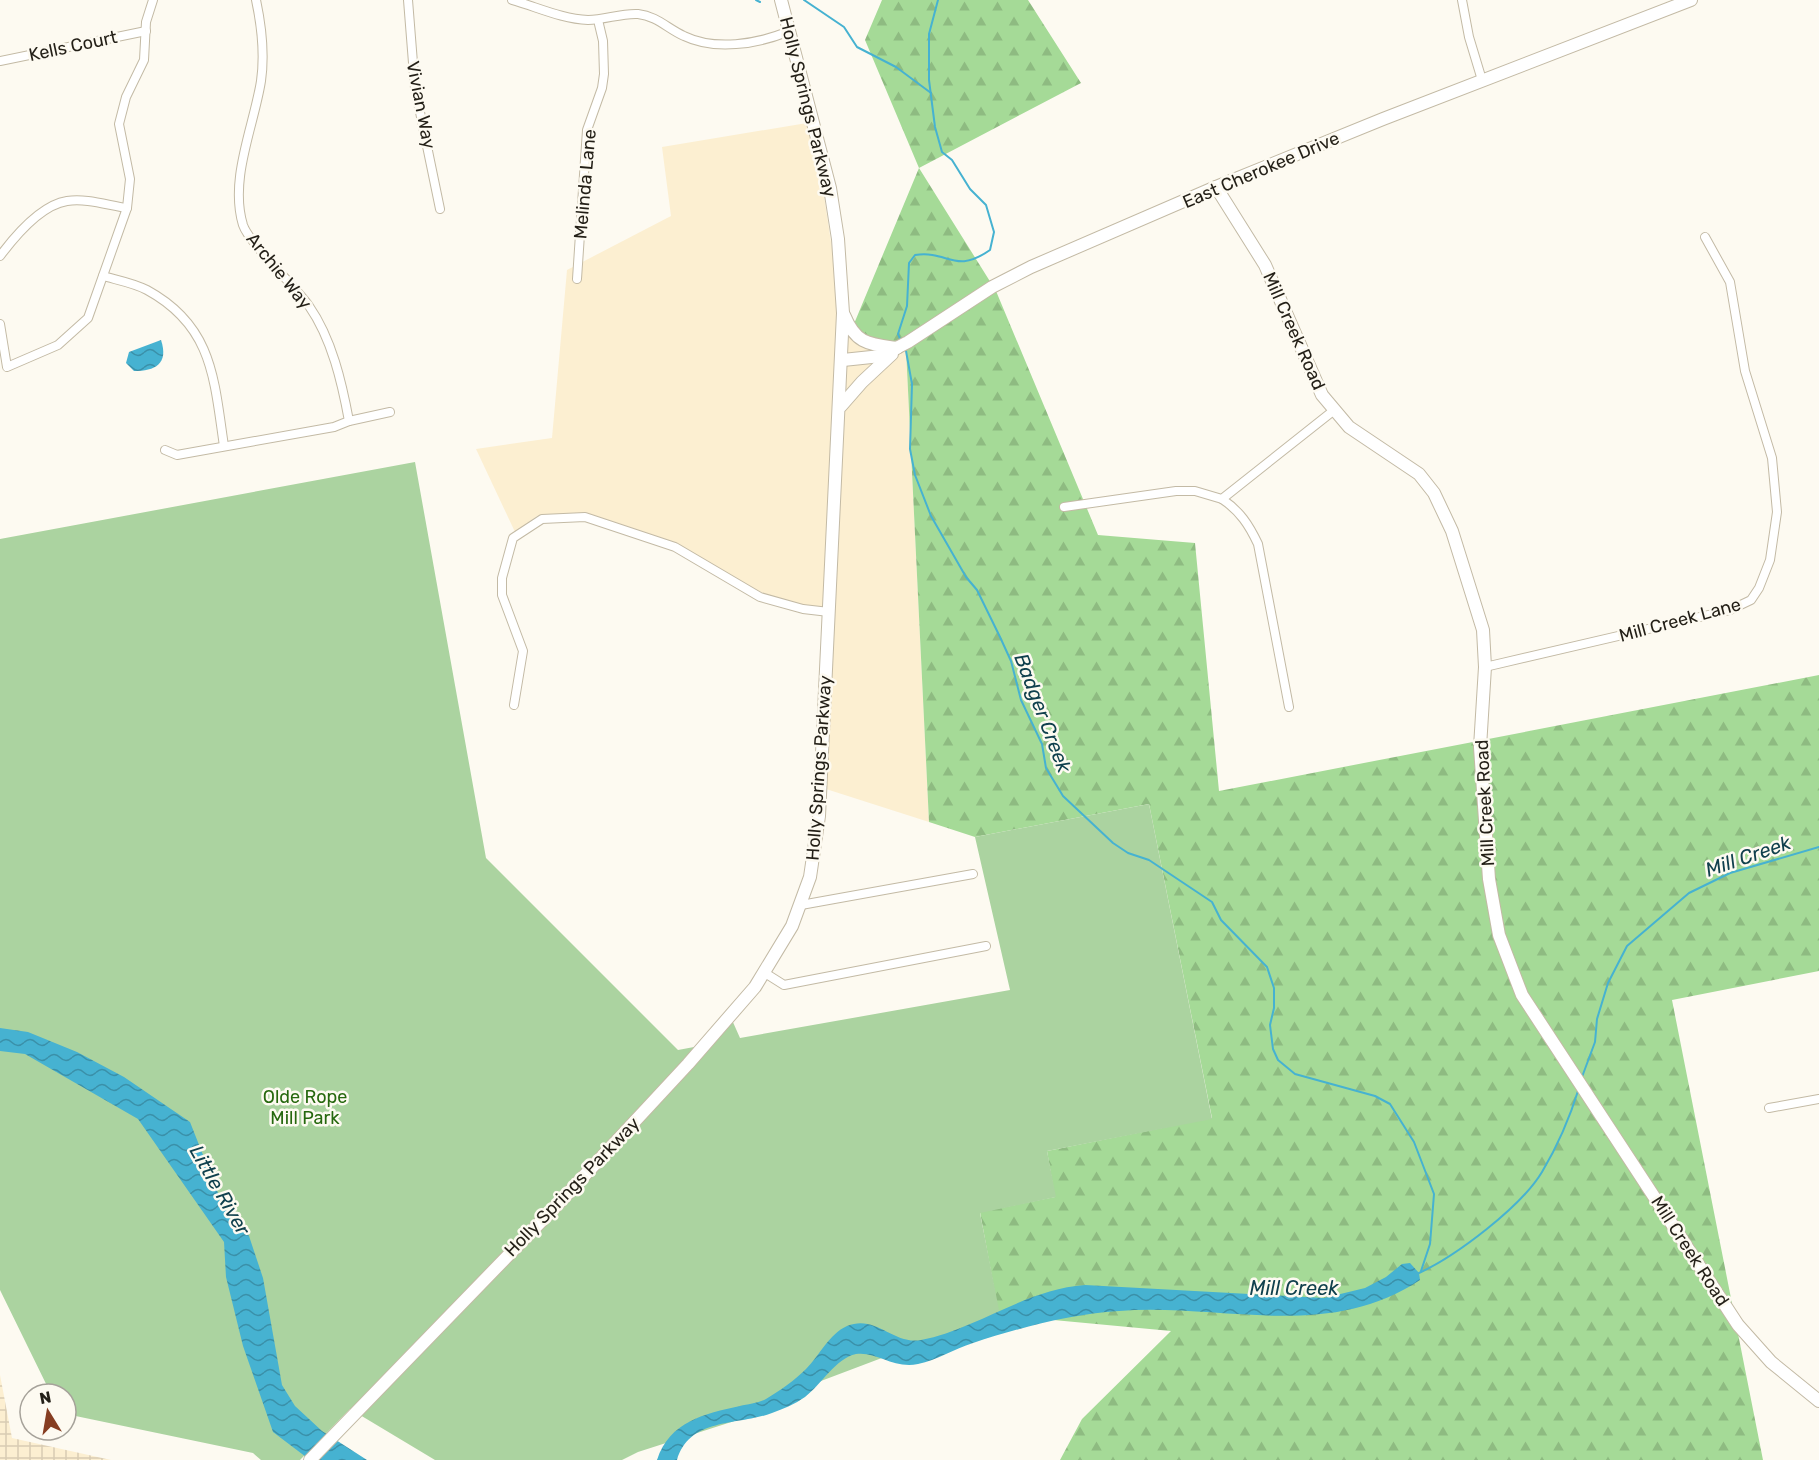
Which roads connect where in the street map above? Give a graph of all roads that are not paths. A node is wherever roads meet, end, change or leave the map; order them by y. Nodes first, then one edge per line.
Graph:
1 (153, 0) edge
2 (256, 0) edge
3 (408, 0) edge
4 (512, 0) edge
5 (781, 0) edge
6 (1462, 0) edge
7 (1691, 0) edge
8 (523, 2) edge
9 (598, 20) junction
10 (146, 31) junction
11 (788, 32) junction
12 (0, 61) edge
13 (1482, 80) junction
14 (1216, 188) junction
15 (127, 208) junction
16 (440, 209) dead end
17 (1705, 237) dead end
18 (0, 256) edge
19 (103, 276) junction
20 (578, 279) dead end
21 (843, 313) junction
22 (0, 324) edge
23 (897, 348) junction
24 (843, 360) junction
25 (841, 406) junction
26 (1333, 411) junction
27 (390, 412) dead end
28 (350, 421) junction
29 (224, 446) junction
30 (165, 450) dead end
31 (1222, 499) junction
32 (1064, 507) dead end
33 (829, 612) junction
34 (1485, 667) junction
35 (514, 705) dead end
36 (1289, 707) dead end
37 (973, 874) dead end
38 (801, 905) junction
39 (986, 946) dead end
40 (765, 973) junction
41 (1819, 1099) edge
42 (1769, 1108) dead end
43 (1819, 1401) edge
44 (310, 1460) edge

1 - 10 street
2 - 28 street, Archie Way
3 - 16 street, Vivian Way
4 - 8 street
5 - 11 street, Holly Springs Parkway
6 - 13 street
7 - 13 street, East Cherokee Drive
8 - 9 street
9 - 11 street
9 - 20 street, Melinda Lane
10 - 12 street, Kells Court
10 - 15 street
11 - 21 street, Holly Springs Parkway
13 - 14 street, East Cherokee Drive
14 - 23 street, East Cherokee Drive
14 - 26 street, Mill Creek Road
15 - 18 street
15 - 19 street
17 - 34 street, Mill Creek Lane
19 - 22 street
19 - 29 street
21 - 23 street
21 - 24 street, Holly Springs Parkway
23 - 24 street, East Cherokee Drive
23 - 25 street
24 - 25 street, Holly Springs Parkway
25 - 33 street, Holly Springs Parkway
26 - 31 street
26 - 34 street, Mill Creek Road
27 - 28 street
28 - 29 street
29 - 30 street
31 - 32 street
31 - 36 street
33 - 35 street
33 - 38 street, Holly Springs Parkway
34 - 43 street, Mill Creek Road
37 - 38 street
38 - 40 street, Holly Springs Parkway
39 - 40 street
40 - 44 street, Holly Springs Parkway
41 - 42 street

